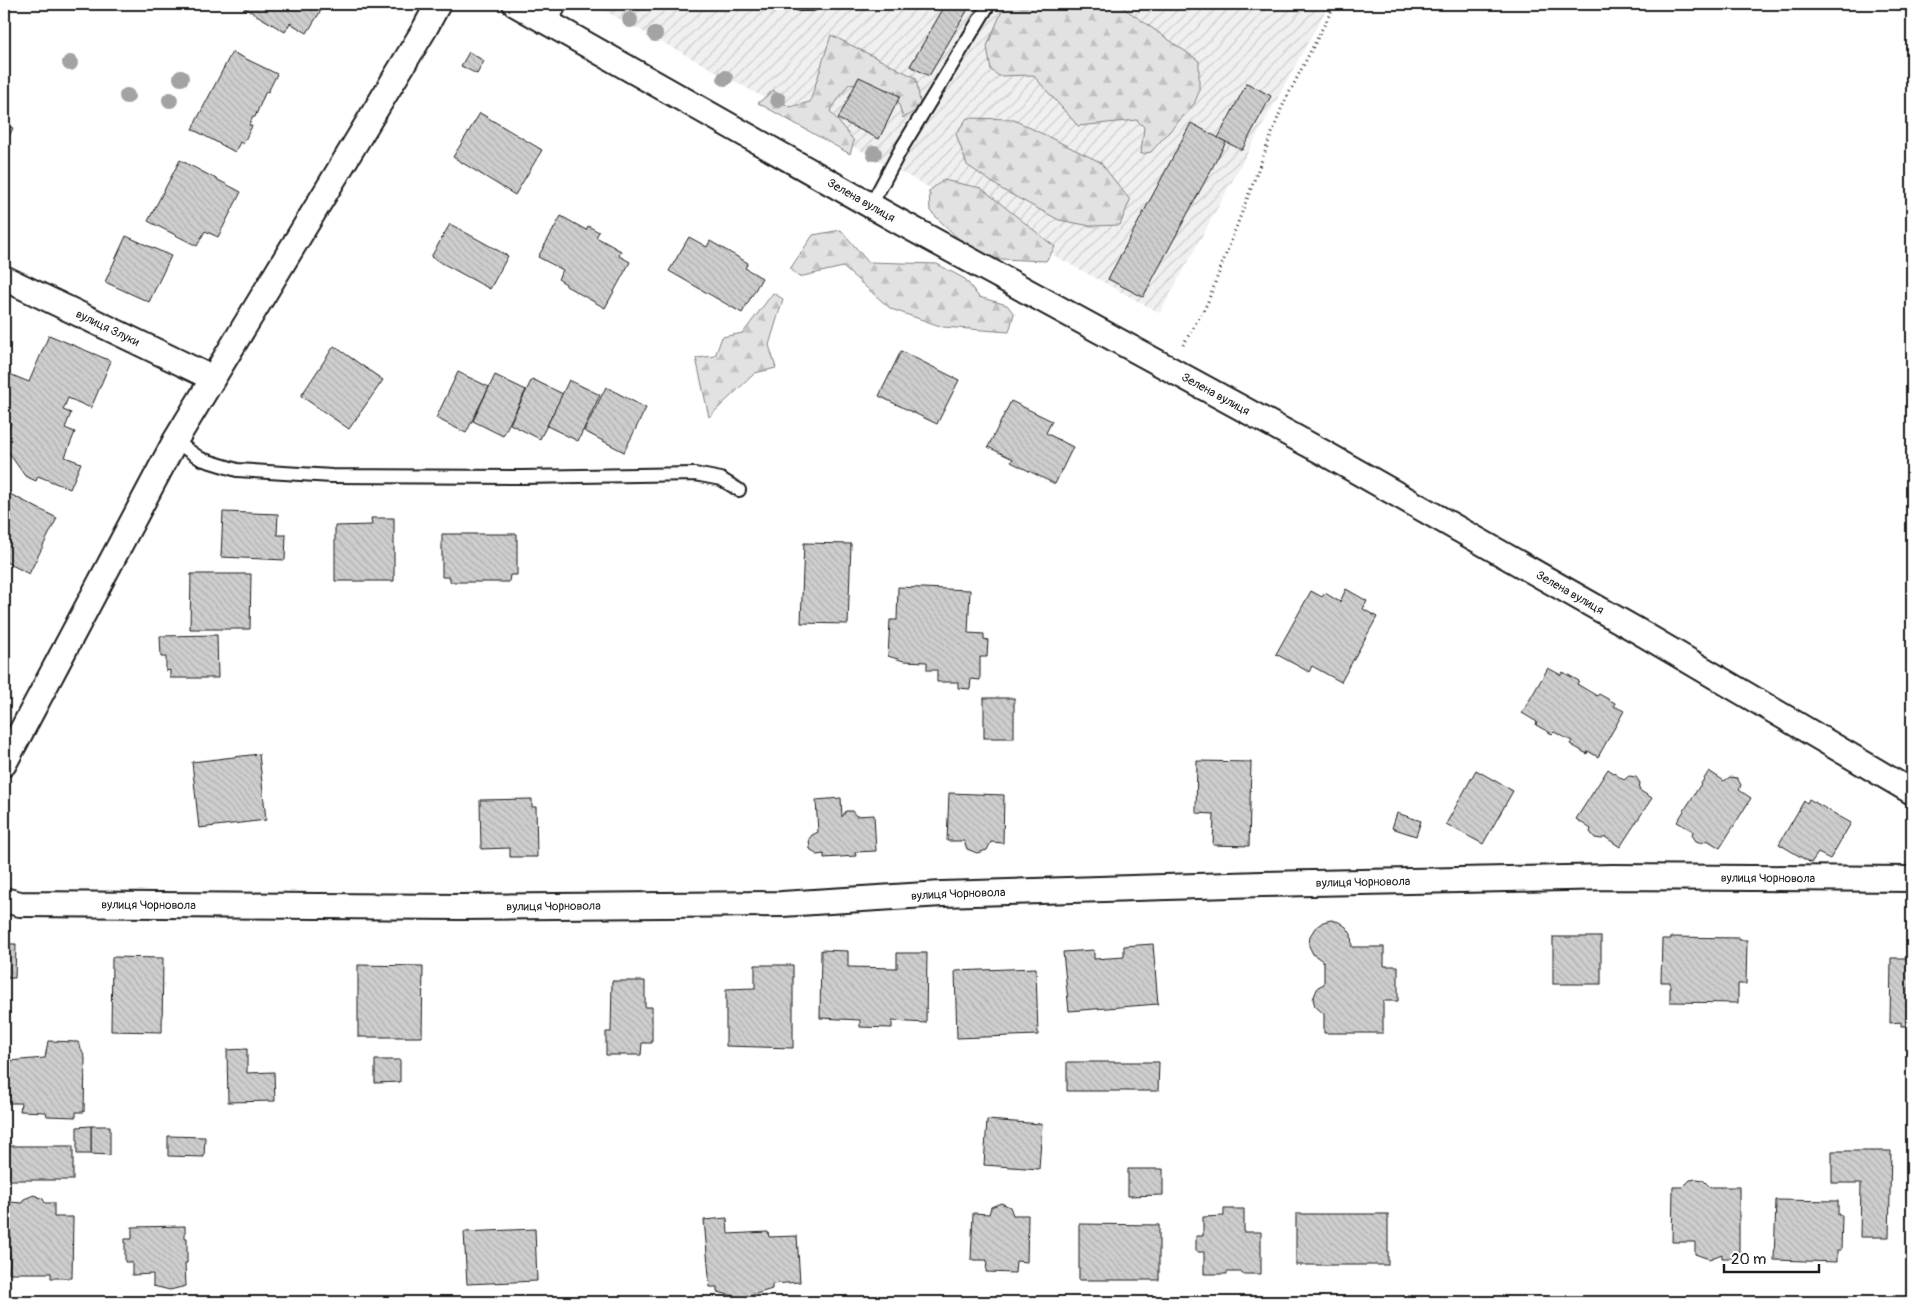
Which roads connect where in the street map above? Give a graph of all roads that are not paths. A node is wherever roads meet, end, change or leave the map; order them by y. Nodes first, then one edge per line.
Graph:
1 (438, 4) edge
2 (515, 4) edge
3 (800, 4) edge
4 (812, 4) edge
5 (989, 4) edge
6 (556, 14) edge
7 (871, 205) junction
8 (4, 278) edge
9 (212, 378) junction
10 (174, 441) junction
11 (739, 490) dead end
12 (4, 764) edge
13 (1912, 792) edge
14 (1912, 878) edge
15 (4, 900) edge

1 - 9 street
2 - 6 street, Зелена вулиця
3 - 4 lane
5 - 7 lane
6 - 7 street, Зелена вулиця
7 - 13 street, Зелена вулиця
8 - 9 street, вулиця Злуки
9 - 10 street
10 - 11 lane
10 - 12 street
14 - 15 street, вулиця Чорновола

